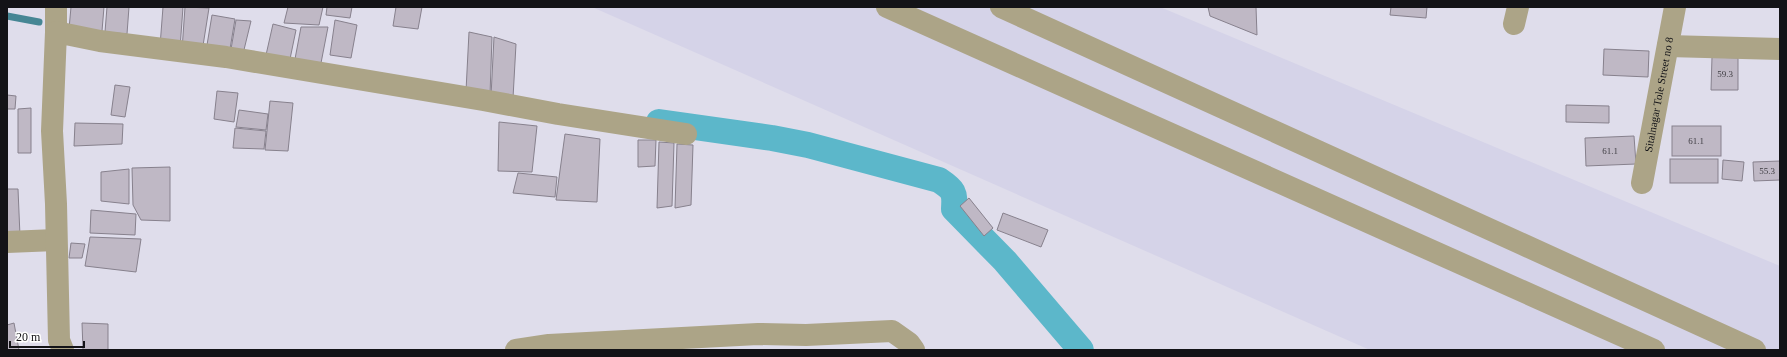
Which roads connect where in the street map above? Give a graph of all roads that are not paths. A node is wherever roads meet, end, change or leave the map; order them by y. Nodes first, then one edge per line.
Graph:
1 (56, 7) edge
2 (887, 7) edge
3 (1001, 7) edge
4 (1675, 7) edge
5 (56, 32) junction
6 (1668, 46) junction
7 (1780, 49) edge
8 (686, 134) dead end
9 (1642, 183) dead end
10 (56, 240) junction
11 (7, 242) edge
12 (63, 350) edge
13 (516, 350) edge
14 (914, 350) edge
15 (1654, 350) edge
16 (1755, 350) edge

1 - 5 street
2 - 15 street
3 - 16 street
4 - 6 street, Sitalnagar Tole Street no 8
5 - 8 street
5 - 10 street
6 - 7 street
6 - 9 street, Sitalnagar Tole Street no 8
10 - 11 street
10 - 12 street
13 - 14 street

